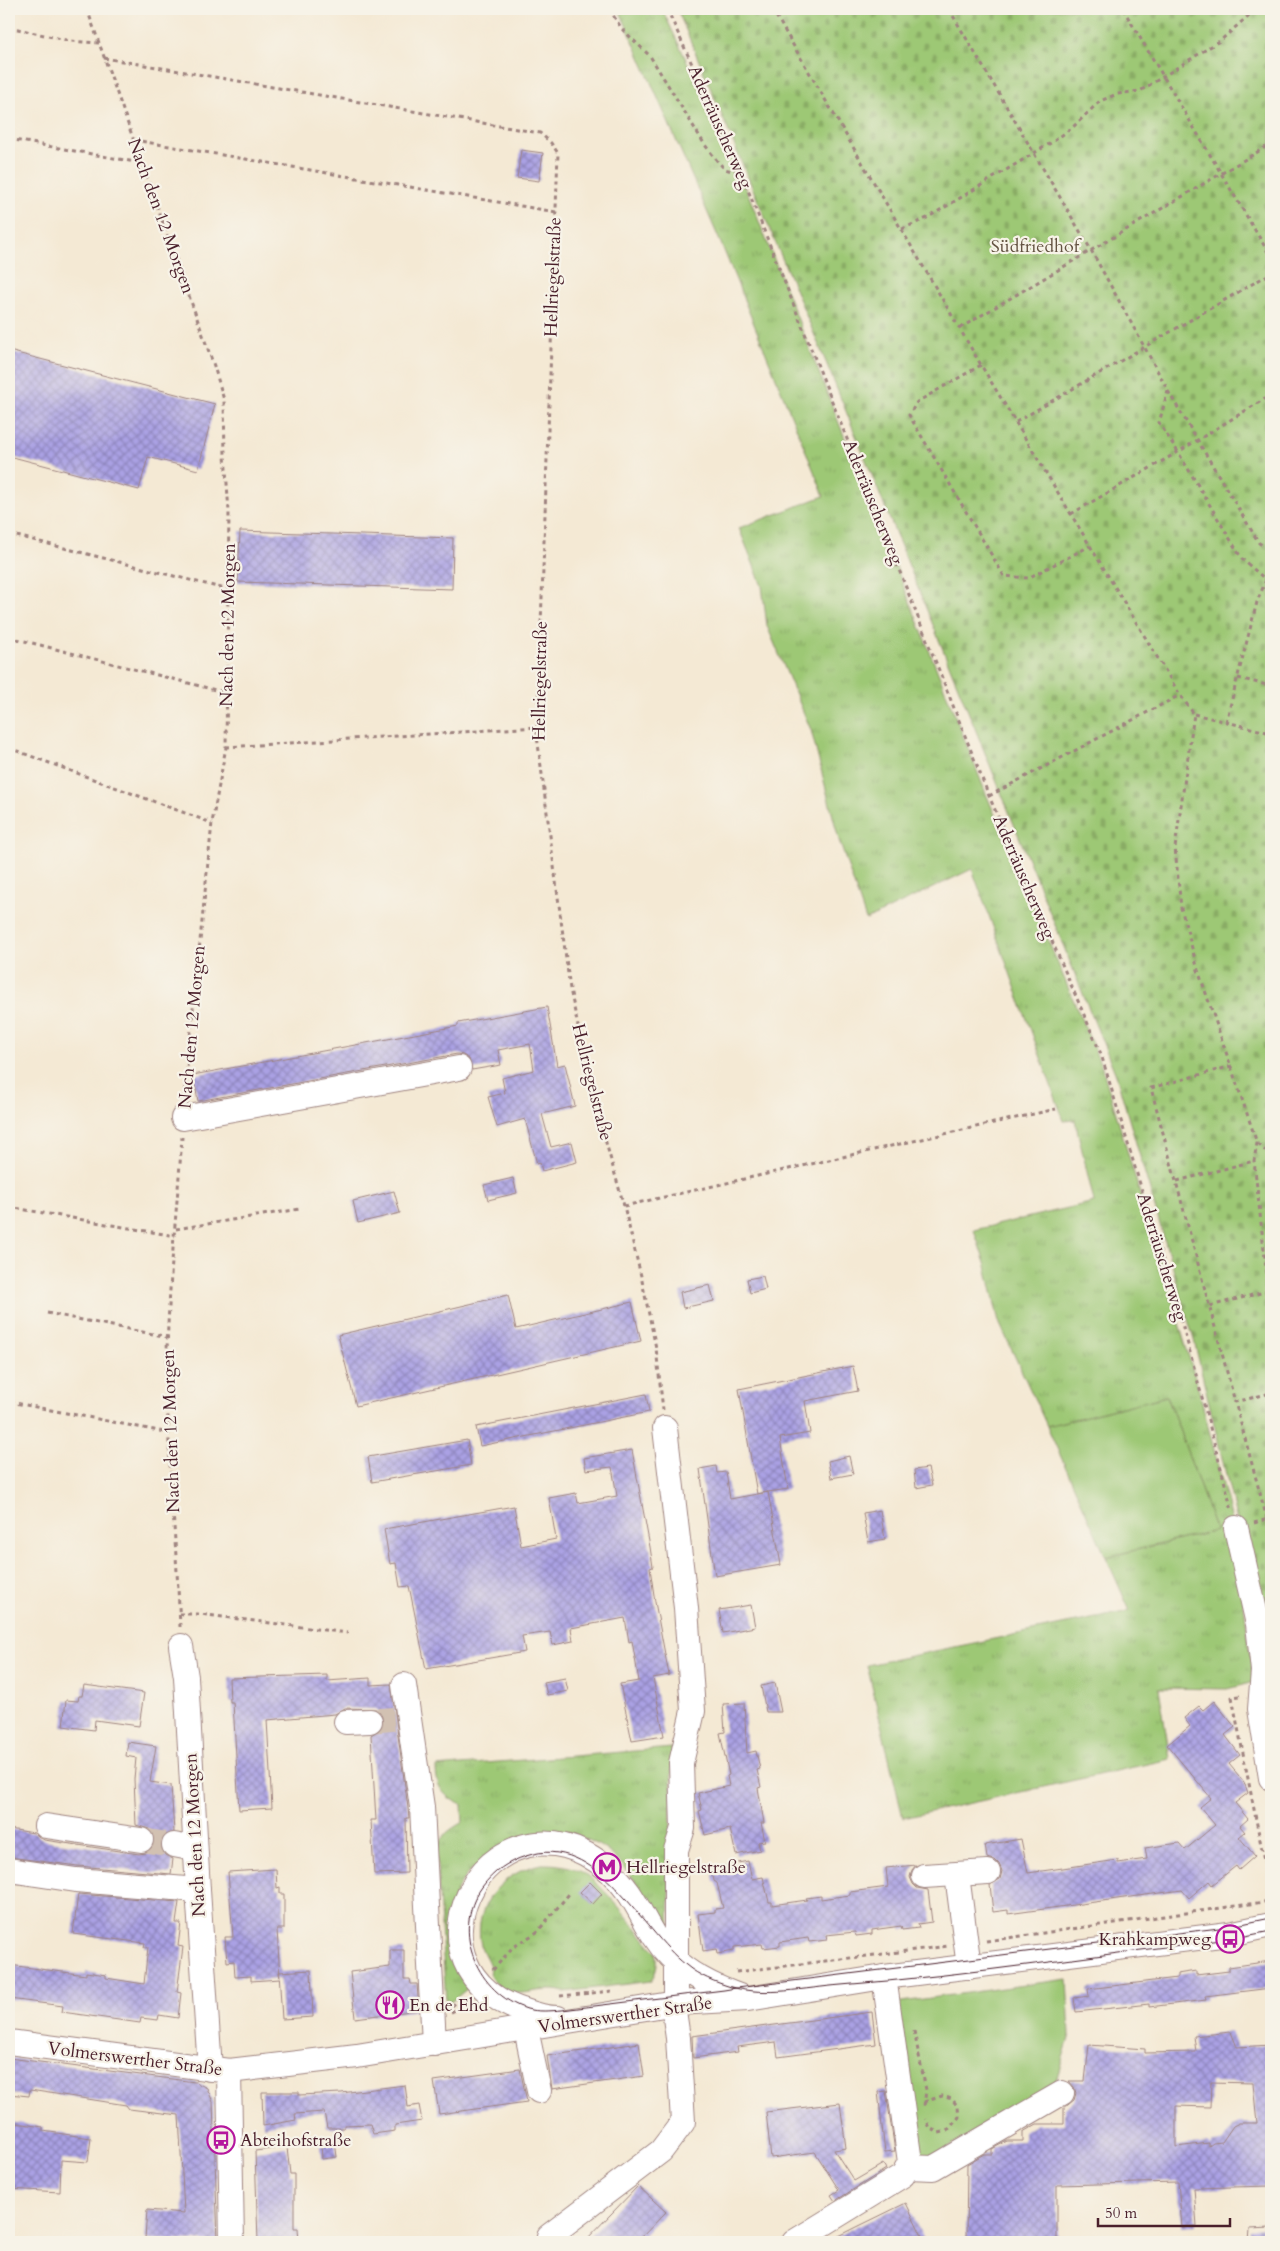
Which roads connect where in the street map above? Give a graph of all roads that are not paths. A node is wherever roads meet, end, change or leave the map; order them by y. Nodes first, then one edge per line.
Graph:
1 (459, 1068) dead end
2 (183, 1118) road end
3 (666, 1428) road end
4 (1236, 1528) road end
5 (180, 1646) road end
6 (404, 1685) dead end
7 (370, 1721) tunnel mouth
8 (346, 1722) dead end
9 (1271, 1778) edge
10 (46, 1826) dead end
11 (140, 1840) tunnel mouth
12 (9, 1870) edge
13 (988, 1872) dead end
14 (957, 1874) junction
15 (924, 1876) dead end
16 (198, 1890) junction
17 (1271, 1925) edge
18 (967, 1955) junction
19 (675, 1961) junction
20 (884, 1977) junction
21 (748, 1999) junction
22 (674, 2004) junction
23 (597, 2017) junction
24 (524, 2020) junction
25 (9, 2042) edge
26 (434, 2044) junction
27 (220, 2070) junction
28 (539, 2091) dead end
29 (1062, 2093) dead end
30 (908, 2167) junction
31 (549, 2236) dead end
32 (232, 2242) edge
33 (794, 2242) edge

1 - 2 street
3 - 19 street
4 - 9 street
5 - 16 street, Nach den 12 Morgen
6 - 26 street
7 - 8 street
10 - 11 street
12 - 16 street
13 - 14 street
14 - 15 street
14 - 18 street
16 - 27 street, Nach den 12 Morgen
17 - 18 street, Volmerswerther Straße
18 - 20 street, Volmerswerther Straße
19 - 21 street
19 - 22 street
19 - 24 street
20 - 21 street, Volmerswerther Straße
20 - 30 street
21 - 22 street, Volmerswerther Straße
22 - 23 street, Volmerswerther Straße
22 - 31 street
23 - 24 street, Volmerswerther Straße
23 - 24 street
24 - 26 street, Volmerswerther Straße
24 - 28 street
25 - 27 street, Volmerswerther Straße
26 - 27 street, Volmerswerther Straße
27 - 32 street
29 - 30 street
30 - 33 street

